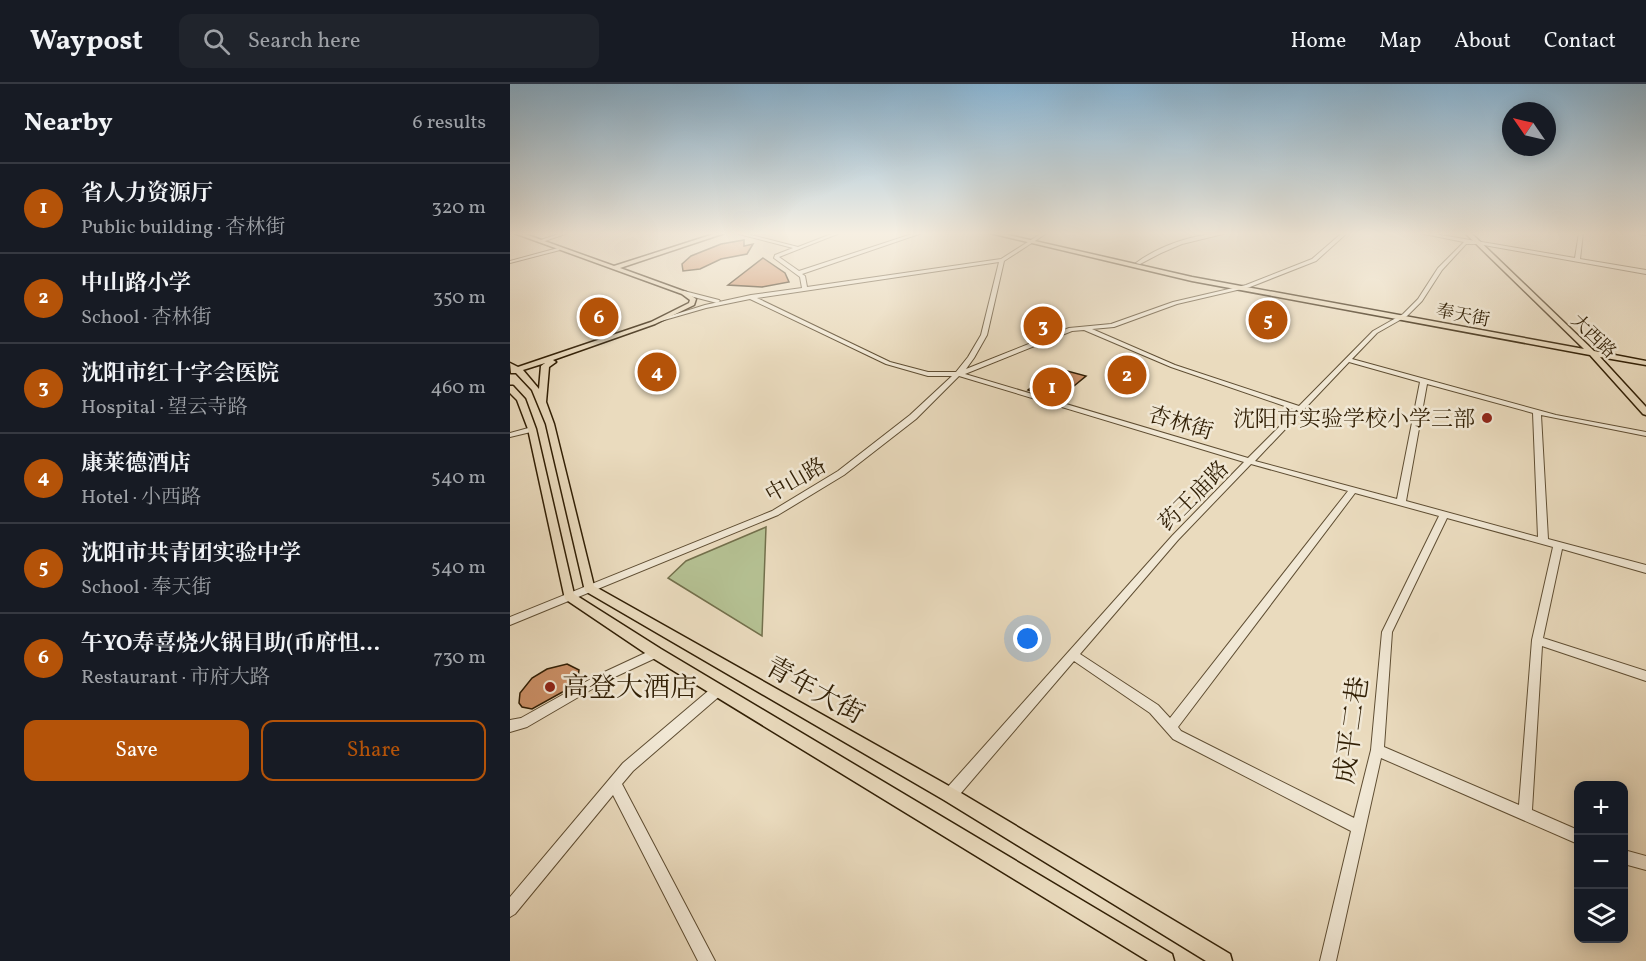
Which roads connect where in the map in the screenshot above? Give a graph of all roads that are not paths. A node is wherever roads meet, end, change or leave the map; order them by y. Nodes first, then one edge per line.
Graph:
1 (630, 274) edge
2 (800, 274) edge
3 (911, 274) edge
4 (999, 274) edge
5 (1177, 274) edge
6 (1190, 274) edge
7 (1279, 274) edge
8 (1437, 274) edge
9 (1510, 274) edge
10 (1248, 286) junction
11 (1239, 288) junction
12 (805, 289) junction
13 (684, 293) junction
14 (751, 297) junction
15 (725, 302) junction
16 (1402, 316) junction
17 (653, 323) junction
18 (1084, 328) junction
19 (1585, 348) junction
20 (1594, 354) junction
21 (557, 358) junction
22 (1646, 359) edge
23 (1348, 360) junction
24 (1646, 363) edge
25 (513, 369) edge
26 (958, 374) junction
27 (1424, 381) junction
28 (510, 388) edge
29 (542, 403) junction
30 (1301, 409) junction
31 (1537, 412) junction
32 (1646, 412) edge
33 (532, 429) junction
34 (1646, 434) edge
35 (510, 435) edge
36 (1251, 462) junction
37 (1353, 490) junction
38 (1401, 503) junction
39 (1444, 514) junction
40 (1543, 541) junction
41 (1558, 545) junction
42 (1646, 569) edge
43 (589, 588) junction
44 (569, 596) junction
45 (510, 621) edge
46 (1537, 640) junction
47 (656, 653) junction
48 (1072, 655) junction
49 (1646, 676) edge
50 (718, 690) junction
51 (510, 726) edge
52 (1170, 728) junction
53 (1377, 750) junction
54 (614, 783) junction
55 (950, 795) junction
56 (1525, 814) junction
57 (1360, 828) junction
58 (1574, 835) edge
59 (1628, 858) edge
60 (1646, 862) edge
61 (510, 909) edge
62 (707, 961) edge
63 (1166, 961) edge
64 (1223, 961) edge
65 (1328, 961) edge

1 - 13 main road
2 - 12 street
3 - 12 street
4 - 26 street, 中山路
5 - 11 main road, 奉天街
6 - 10 main road, 奉天街
7 - 10 street
8 - 16 street, 药王庙路
9 - 19 main road, 大西路
10 - 11 street
10 - 16 main road, 奉天街
11 - 16 main road, 奉天街
11 - 18 street
12 - 14 street
13 - 15 street
13 - 17 main road
14 - 15 street
14 - 26 street, 杏林街
15 - 17 street
16 - 19 main road, 奉天街
16 - 20 main road, 奉天街
16 - 23 street, 药王庙路
17 - 21 main road
18 - 26 street
18 - 30 street
19 - 20 main road, 大西路
19 - 22 main road, 奉天街
20 - 24 main road, 奉天街
20 - 32 main road, 大西路
21 - 25 main road
21 - 29 main road
23 - 27 street
23 - 30 street, 药王庙路
25 - 29 main road
26 - 36 street, 杏林街
26 - 43 street, 中山路
27 - 31 street
27 - 38 street
28 - 33 main road
29 - 43 main road
30 - 36 street, 药王庙路
31 - 34 street
31 - 40 street
33 - 35 street
33 - 44 main road
36 - 37 street, 杏林街
36 - 48 street, 药王庙路
37 - 38 street, 杏林街
37 - 52 street
38 - 39 street, 杏林街
39 - 40 street, 杏林街
39 - 53 street, 成平二巷
40 - 41 street, 杏林街
41 - 42 street, 杏林街
41 - 46 street
43 - 44 street, 中山路
43 - 55 main road, 青年大街
44 - 45 street, 中山路
44 - 47 main road, 青年大街
46 - 49 street
46 - 56 street
47 - 50 main road, 青年大街
47 - 51 street
48 - 52 street
48 - 55 street, 药王庙路
50 - 54 street
50 - 63 main road, 青年大街
52 - 57 street
53 - 56 street
53 - 57 street, 成平二巷
54 - 61 street
54 - 62 street
55 - 64 main road, 青年大街
56 - 58 street
57 - 65 street, 成平二巷
59 - 60 street

